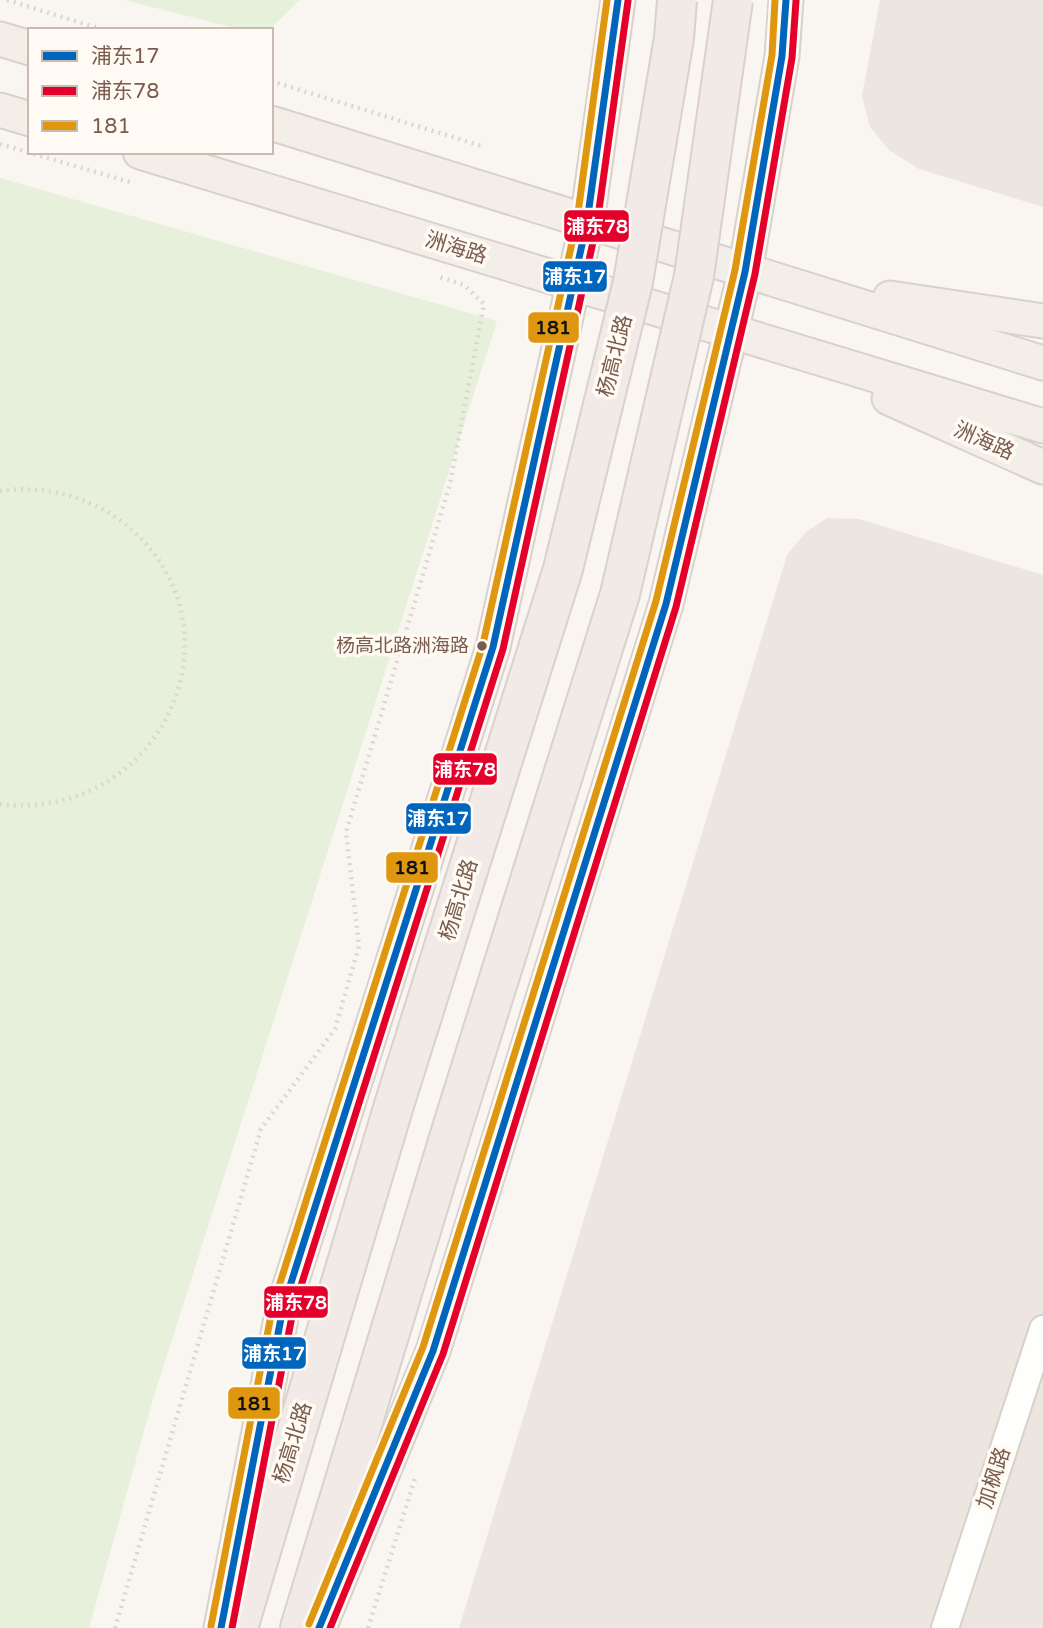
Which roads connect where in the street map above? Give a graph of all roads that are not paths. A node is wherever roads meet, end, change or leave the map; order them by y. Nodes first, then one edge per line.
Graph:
1 (618, 0) edge
2 (677, 0) edge
3 (733, 0) edge
4 (786, 0) edge
5 (0, 39) edge
6 (28, 47) edge
7 (0, 110) edge
8 (28, 118) edge
9 (273, 125) edge
10 (147, 154) edge
11 (587, 222) junction
12 (745, 272) junction
13 (573, 283) junction
14 (787, 283) junction
15 (1043, 321) edge
16 (732, 331) junction
17 (773, 345) junction
18 (1043, 363) edge
19 (1043, 426) edge
20 (1043, 467) edge
21 (1043, 1329) edge
22 (220, 1628) edge
23 (238, 1628) edge
24 (300, 1628) edge
25 (320, 1628) edge
26 (945, 1628) edge

1 - 11 main road
2 - 23 highway, 杨高北路, bridge
3 - 24 highway, bridge
4 - 12 main road
5 - 6 main road
7 - 8 main road
9 - 11 main road
10 - 13 main road, 洲海路
11 - 12 main road
11 - 13 main road
12 - 14 main road
12 - 16 main road
13 - 16 main road, 洲海路
13 - 22 main road
14 - 15 main road
14 - 18 main road
16 - 17 main road, 洲海路
16 - 25 main road
17 - 19 main road, 洲海路
17 - 20 main road, 洲海路
21 - 26 street, 加枫路

